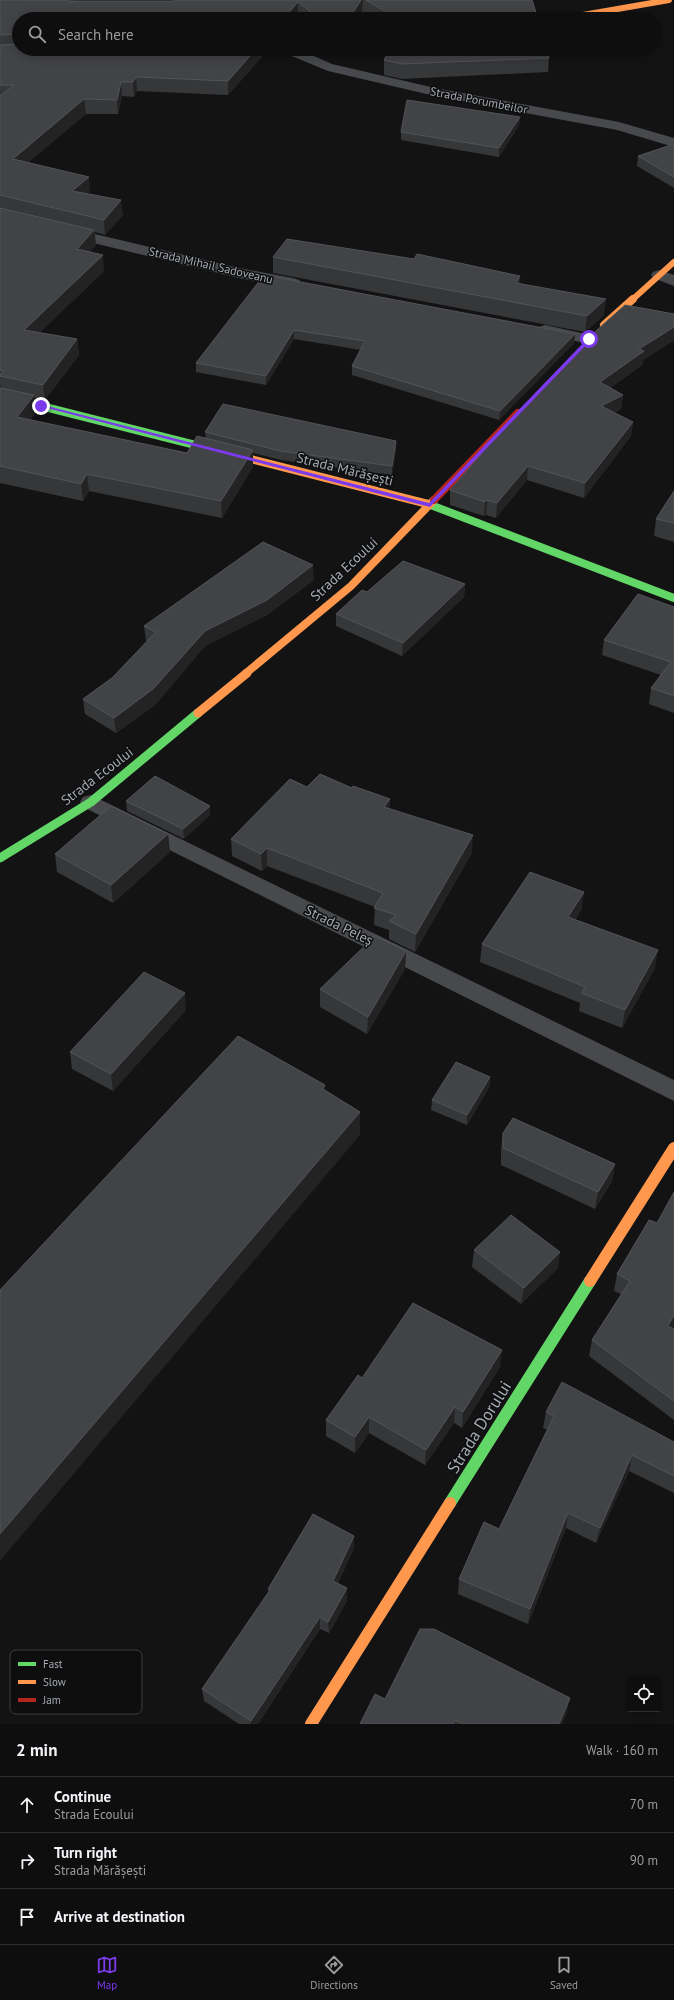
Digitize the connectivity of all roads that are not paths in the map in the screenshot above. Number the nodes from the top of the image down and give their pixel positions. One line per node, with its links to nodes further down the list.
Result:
1 (669, 0): 2 (street)
2 (600, 12)
3 (303, 56): 4 (street, Strada Porumbeilor)
4 (674, 143)
5 (54, 229): 9 (street, Strada Mihail Sadoveanu)
6 (674, 262): 7 (street)
7 (659, 275): 8 (street); 11 (street)
8 (674, 280)
9 (309, 286)
10 (527, 327): 11 (street)
11 (586, 342)
12 (0, 398): 14 (street, Strada Mărășești)
13 (523, 408): 14 (street, Strada Ecoului)
14 (430, 505): 15 (street, Strada Mărășești); 16 (street, Strada Ecoului)
15 (674, 598)
16 (91, 802): 17 (street, Strada Ecoului); 18 (street, Strada Peleș)
17 (0, 858)
18 (674, 1090)
19 (674, 1148): 20 (street, Strada Dorului)
20 (311, 1724)

